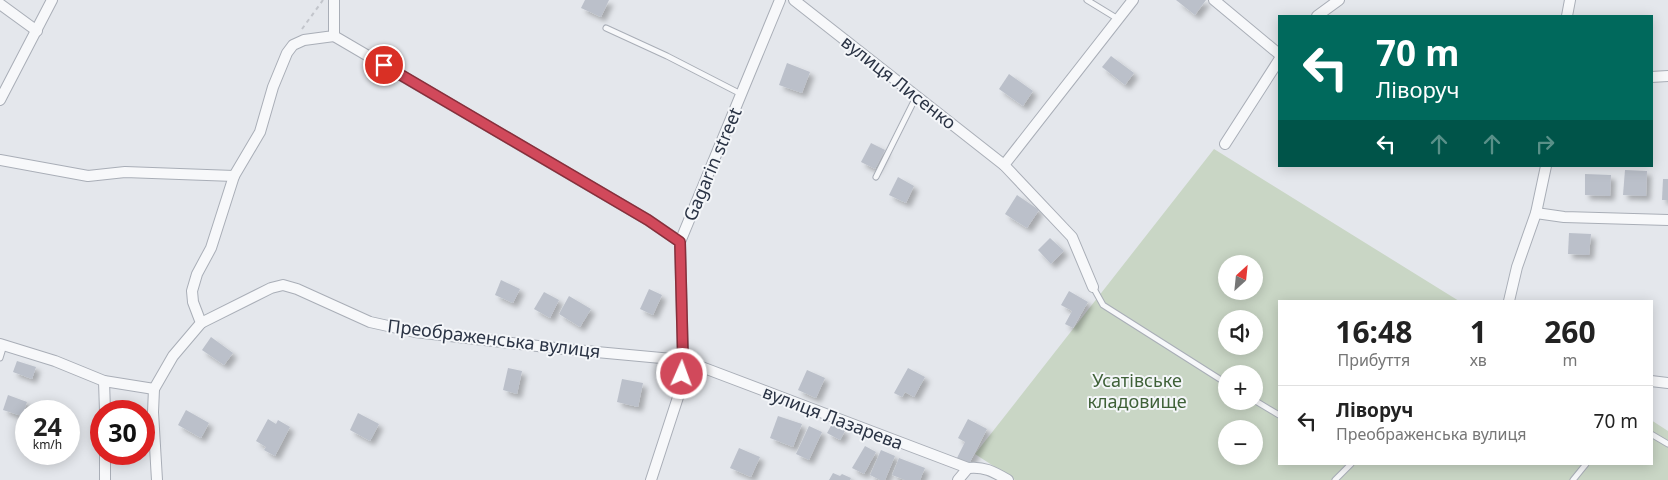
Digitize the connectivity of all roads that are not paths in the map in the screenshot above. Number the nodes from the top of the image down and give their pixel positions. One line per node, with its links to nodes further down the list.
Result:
1 (52, 0): 15 (street)
2 (334, 0): 16 (street)
3 (780, 0): 21 (street, Gagarin street)
4 (794, 0): 22 (street, вулиця Лисенко)
5 (1087, 0): 13 (lane)
6 (1133, 0): 13 (street)
7 (1214, 0): 17 (street)
8 (1339, 0): 11 (street)
9 (1570, 0): 12 (street)
10 (0, 4): 15 (street)
11 (1318, 15)
12 (1567, 15)
13 (1118, 19): 26 (street)
14 (606, 28): 21 (lane)
15 (37, 31): 23 (street)
16 (334, 36): 28 (street); 32 (street)
17 (1278, 53)
18 (1278, 62): 24 (street)
19 (1668, 76): 20 (street)
20 (1653, 77)
21 (741, 94): 32 (street, Gagarin street)
22 (917, 96): 26 (street, вулиця Лисенко); 29 (lane)
23 (0, 100)
24 (1225, 144)
25 (0, 160): 28 (street)
26 (1004, 165): 33 (street, вулиця Лисенко)
27 (1546, 167): 30 (street)
28 (234, 176): 35 (street)
29 (876, 177)
30 (1536, 212): 31 (street); 34 (street)
31 (1668, 220)
32 (680, 242): 38 (street, Gagarin street)
33 (1093, 286): 39 (lane)
34 (1509, 300)
35 (201, 324): 38 (street, Преображенська вулиця); 43 (street, Преображенська вулиця)
36 (2, 345): 37 (lane); 40 (street)
37 (0, 358)
38 (683, 360): 52 (street, вулиця Лазарева); 55 (street, Gagarin street)
39 (1218, 378)
40 (104, 381): 43 (street); 44 (street)
41 (1653, 381): 42 (street)
42 (1668, 384)
43 (154, 389): 54 (street, Преображенська вулиця)
44 (105, 400)
45 (1263, 405): 46 (lane)
46 (1278, 414)
47 (1653, 435): 48 (lane)
48 (1668, 444)
49 (105, 465): 53 (street)
50 (1347, 465): 58 (lane)
51 (1585, 465): 59 (lane)
52 (968, 468): 56 (street); 57 (street, вулиця Лазарева)
53 (105, 480)
54 (157, 480)
55 (651, 480)
56 (958, 480)
57 (1008, 480)
58 (1336, 480)
59 (1573, 480)

